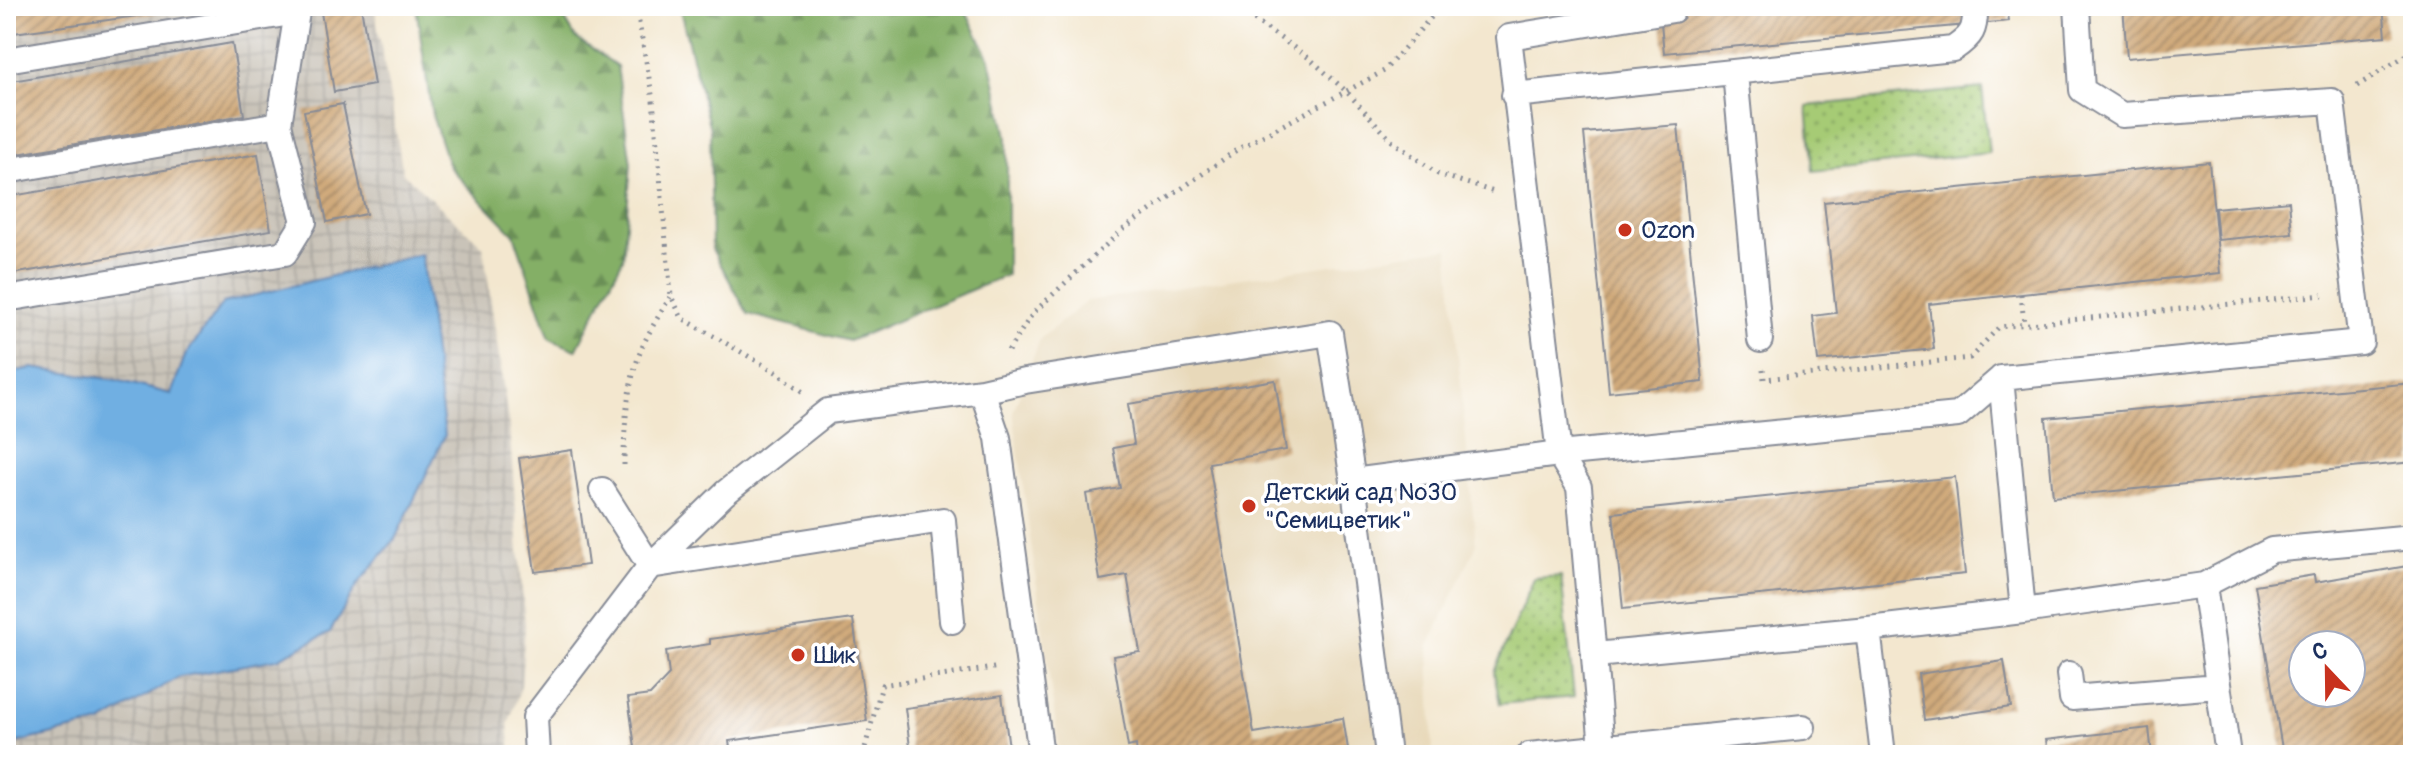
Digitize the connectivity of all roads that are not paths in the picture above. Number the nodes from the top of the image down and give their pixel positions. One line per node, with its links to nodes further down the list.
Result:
1 (1567, 6): 6 (lane)
2 (1975, 6): 8 (lane)
3 (2077, 6): 14 (lane)
4 (297, 9): 7 (lane); 10 (lane)
5 (1673, 10): 6 (lane)
6 (1549, 30): 9 (lane)
7 (6, 60)
8 (1735, 73): 9 (lane); 13 (lane)
9 (1514, 95): 16 (lane)
10 (279, 124): 11 (lane); 12 (lane)
11 (6, 171)
12 (6, 299)
13 (1760, 340)
14 (2001, 378): 16 (lane); 22 (lane)
15 (982, 391): 17 (lane); 20 (lane); 31 (lane)
16 (1559, 454): 17 (lane); 25 (lane)
17 (1353, 481): 32 (lane)
18 (602, 490): 20 (lane)
19 (2413, 537): 21 (lane)
20 (650, 566): 23 (lane); 30 (lane)
21 (2204, 585): 22 (lane); 27 (lane)
22 (2023, 611): 24 (lane)
23 (952, 621)
24 (1868, 629): 25 (lane); 34 (lane)
25 (1595, 655): 29 (lane)
26 (2069, 674): 27 (lane)
27 (2218, 686): 35 (lane)
28 (1803, 727): 29 (lane)
29 (1602, 748): 33 (lane)
30 (537, 755)
31 (1041, 755)
32 (1388, 755)
33 (1529, 755)
34 (1883, 755)
35 (2228, 755)

